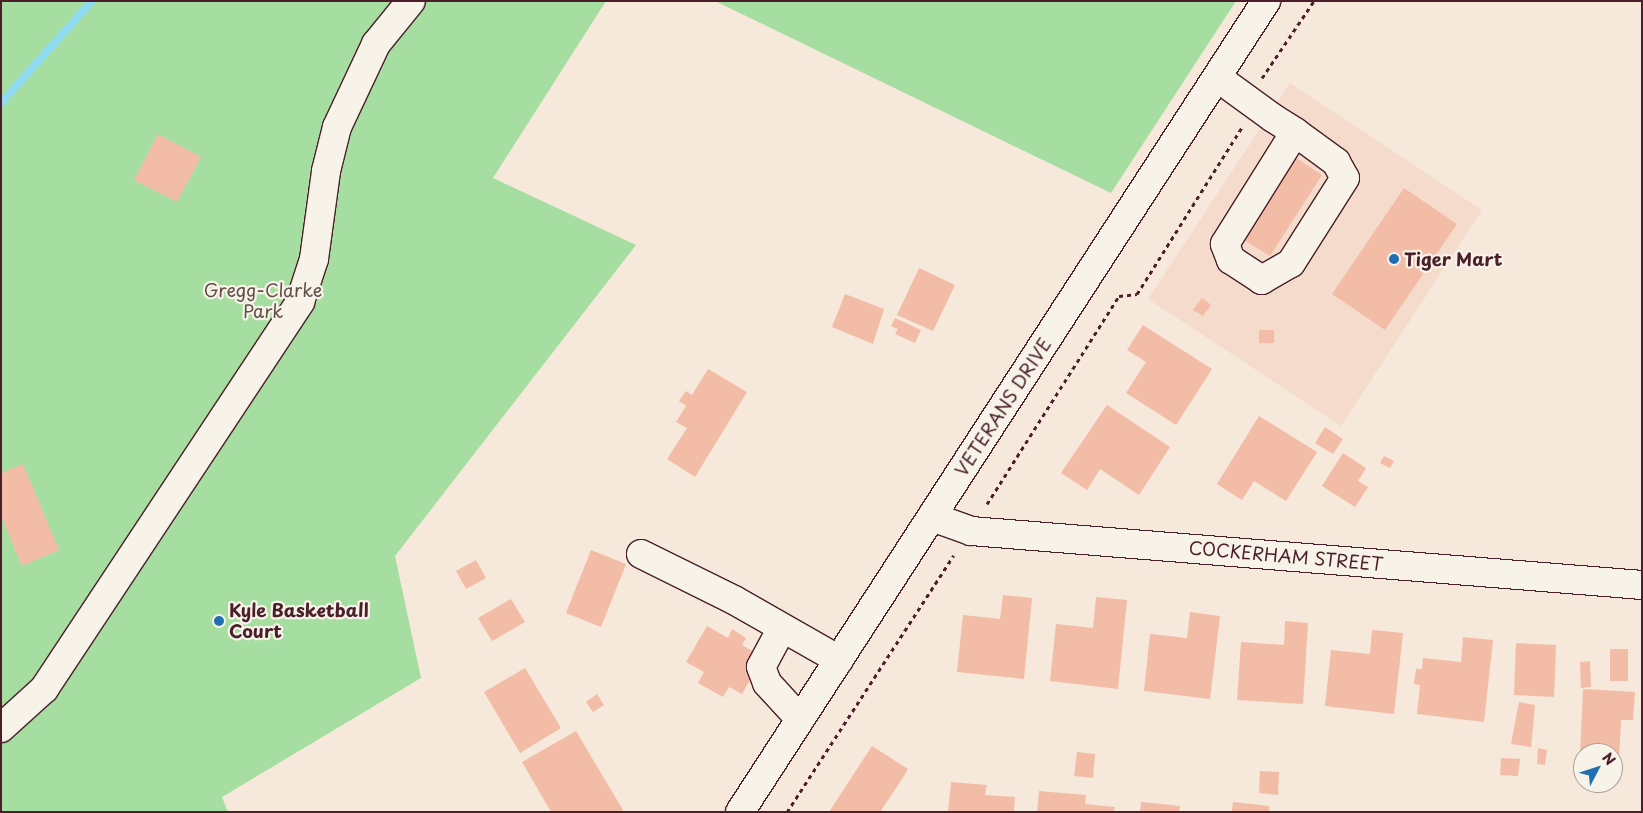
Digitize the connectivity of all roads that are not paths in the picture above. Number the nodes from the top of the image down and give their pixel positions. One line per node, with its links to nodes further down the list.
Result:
1 (412, 1): 11 (main road)
2 (1266, 1): 3 (main road, VETERANS DRIVE)
3 (1218, 78): 4 (main road); 5 (main road, VETERANS DRIVE)
4 (1294, 132): 4 (main road)
5 (932, 517): 7 (main road, COCKERHAM STREET); 9 (main road, VETERANS DRIVE)
6 (641, 554): 8 (main road)
7 (1642, 585)
8 (782, 628): 9 (main road); 10 (main road)
9 (839, 660): 10 (main road, VETERANS DRIVE)
10 (800, 720): 12 (main road, VETERANS DRIVE)
11 (1, 728)
12 (740, 812)

